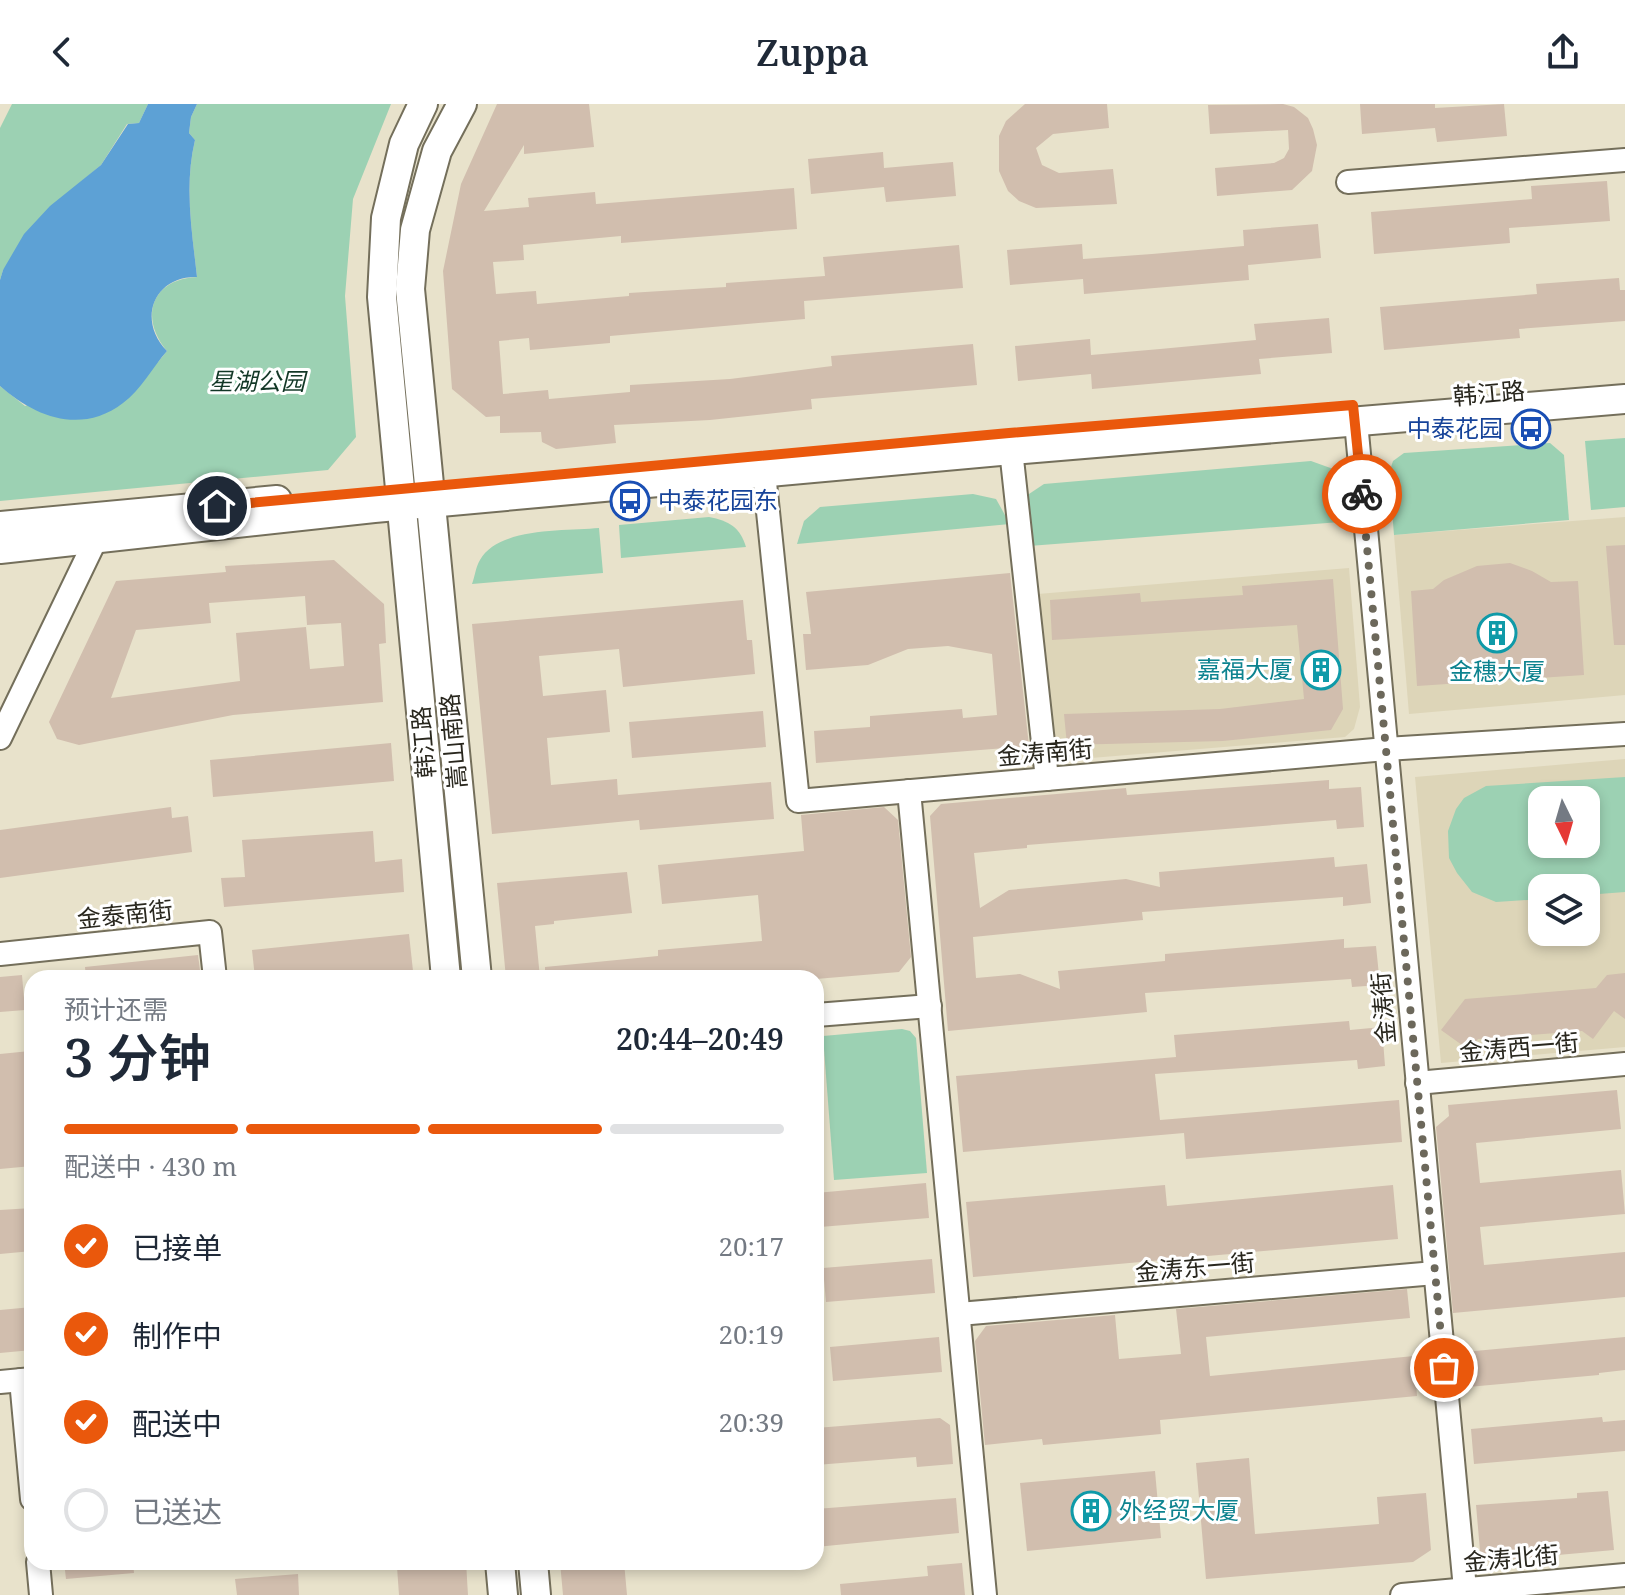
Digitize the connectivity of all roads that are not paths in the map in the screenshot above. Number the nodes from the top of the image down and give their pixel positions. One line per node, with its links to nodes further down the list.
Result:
1 (423, 104): 11 (street)
2 (462, 104): 10 (street, 嵩山南路)
3 (1625, 160): 4 (street)
4 (1348, 182)
5 (1625, 383): 7 (street, 韩江路)
6 (1625, 399): 7 (street, 韩江路)
7 (1354, 413): 8 (street, 韩江路); 10 (street, 韩江路); 17 (street, 金涛街)
8 (1011, 450): 9 (street, 韩江路); 18 (street)
9 (764, 473): 10 (street, 韩江路); 19 (street, 金涛南街)
10 (431, 495): 11 (street, 韩江路); 23 (street, 嵩山南路)
11 (401, 497): 12 (street, 韩江路); 13 (street, 韩江路); 22 (street, 韩江路)
12 (0, 526)
13 (96, 539): 14 (street, 韩江路); 16 (street)
14 (0, 549)
15 (1625, 734): 17 (street, 金涛南街)
16 (0, 738)
17 (1386, 749): 18 (street, 金涛南街); 27 (street, 金涛街)
18 (1047, 779): 19 (street, 金涛南街)
19 (909, 791): 24 (street)
20 (0, 954): 21 (street, 金泰南街)
21 (214, 970)
22 (445, 970)
23 (476, 970)
24 (930, 1006): 25 (street); 29 (street)
25 (824, 1014)
26 (1625, 1064): 27 (street, 金涛西一街)
27 (1417, 1083): 28 (street, 金涛街)
28 (1435, 1273): 29 (street, 金涛东一街); 36 (street, 金涛街)
29 (959, 1314): 40 (street)
30 (18, 1381): 31 (street)
31 (24, 1432)
32 (39, 1570): 37 (street)
33 (501, 1570): 38 (street)
34 (534, 1570): 39 (street)
35 (1625, 1575): 36 (street, 金涛北街)
36 (1465, 1589): 41 (street, 金涛北街)
37 (41, 1595)
38 (503, 1595)
39 (536, 1595)
40 (985, 1595)
41 (1402, 1595)

